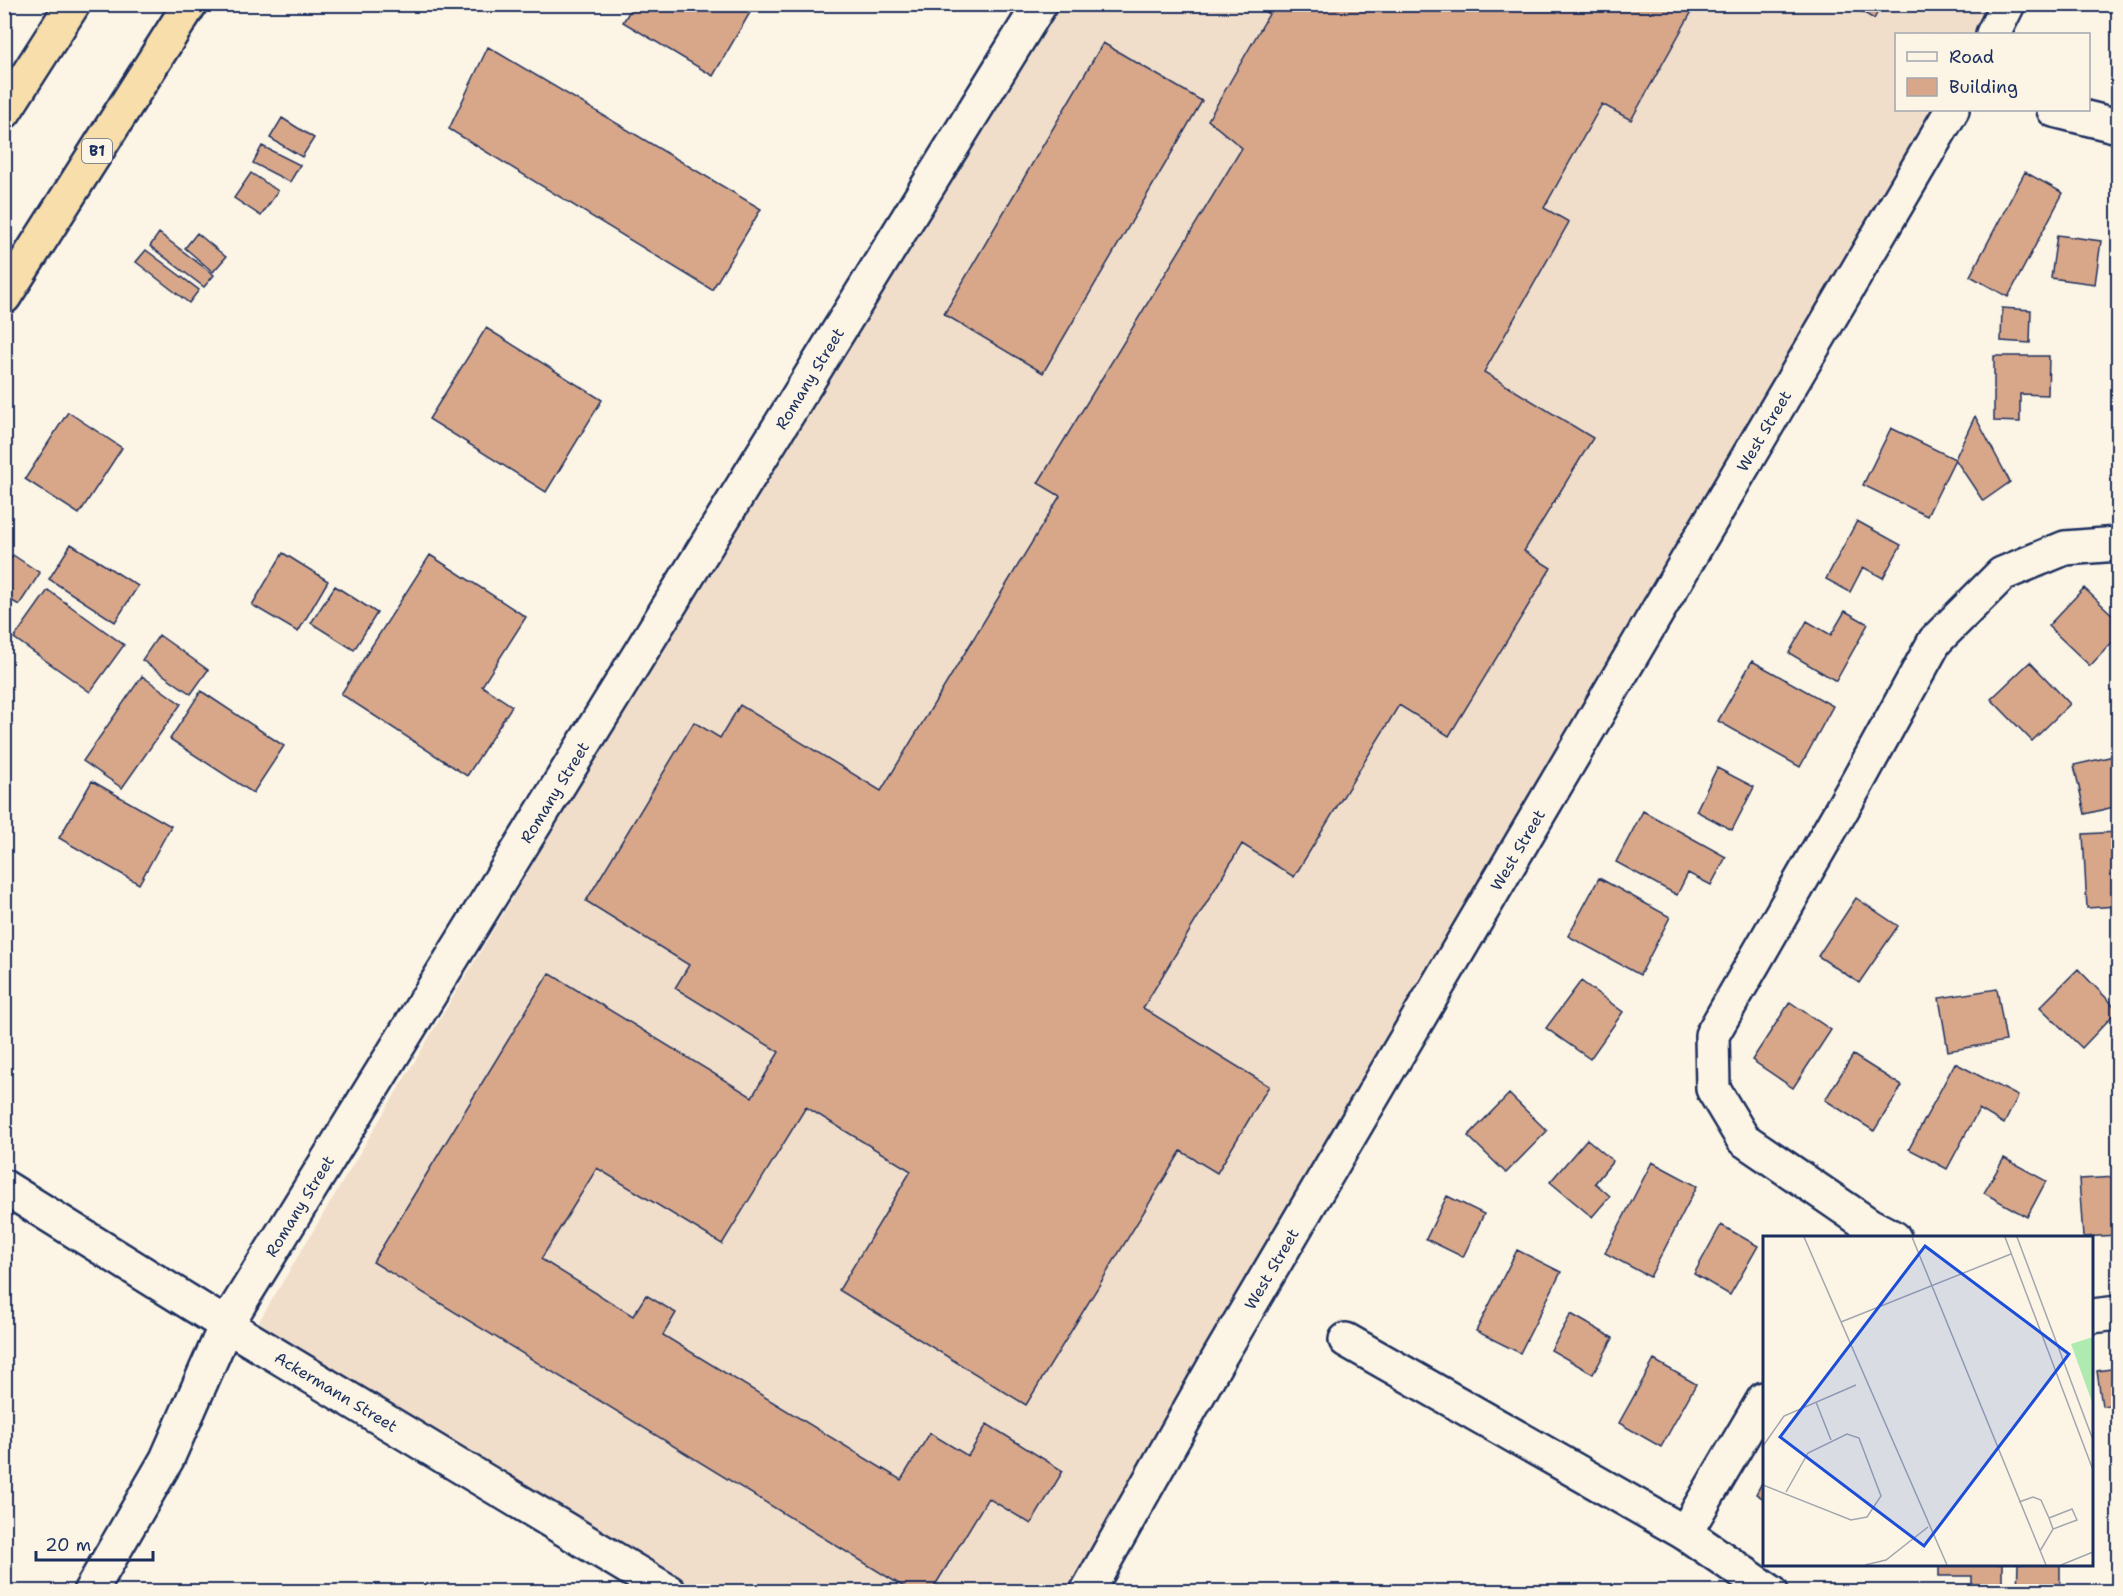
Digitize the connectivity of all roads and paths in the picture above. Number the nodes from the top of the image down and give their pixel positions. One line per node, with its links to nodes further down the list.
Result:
1 (73, 4): 8 (highway)
2 (190, 4): 10 (highway, B1)
3 (1040, 4): 16 (street, Romany Street)
4 (2008, 4): 5 (street)
5 (1994, 33)
6 (1951, 111): 22 (street, West Street)
7 (2058, 111): 9 (street)
8 (4, 112)
9 (2118, 126)
10 (4, 297)
11 (2118, 544): 13 (street)
12 (4, 1187): 16 (street, Ackermann Street)
13 (1874, 1233)
14 (2118, 1313): 15 (street)
15 (2093, 1316)
16 (226, 1325): 20 (street, Romany Street); 21 (street, Ackermann Street)
17 (1346, 1340): 19 (street)
18 (1763, 1401): 19 (street)
19 (1685, 1533): 23 (street)
20 (90, 1592)
21 (669, 1592)
22 (1087, 1592)
23 (1771, 1592)

